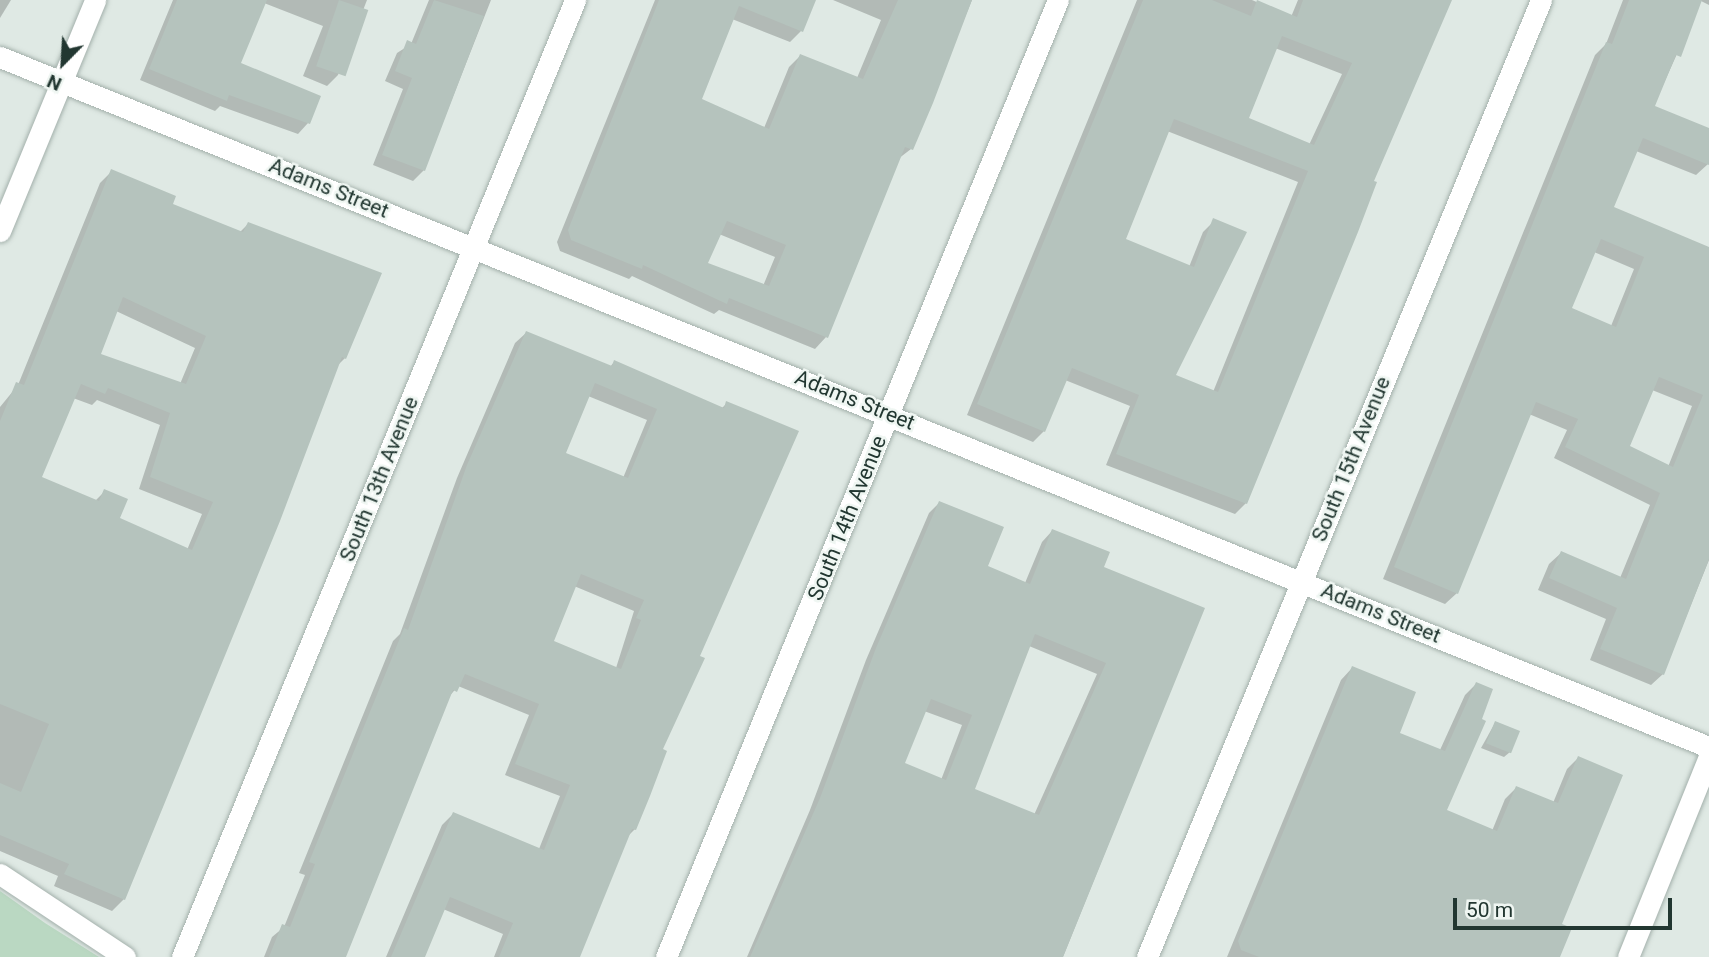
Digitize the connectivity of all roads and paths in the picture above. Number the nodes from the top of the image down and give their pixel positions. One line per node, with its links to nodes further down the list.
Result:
1 (95, 0): 6 (street)
2 (575, 0): 8 (street, South 13th Avenue)
3 (1058, 0): 9 (street, South 14th Avenue)
4 (1541, 0): 10 (street, South 15th Avenue)
5 (0, 57): 6 (street, Adams Street)
6 (62, 82): 7 (street); 8 (street, Adams Street)
7 (0, 231)
8 (476, 246): 9 (street, Adams Street); 15 (street, South 13th Avenue)
9 (890, 414): 10 (street, Adams Street); 16 (street, South 14th Avenue)
10 (1300, 581): 11 (street, Adams Street); 17 (street, South 15th Avenue)
11 (1709, 747)
12 (1709, 757): 18 (street)
13 (0, 874): 14 (street)
14 (125, 957)
15 (182, 957)
16 (666, 957)
17 (1147, 957)
18 (1628, 957)

